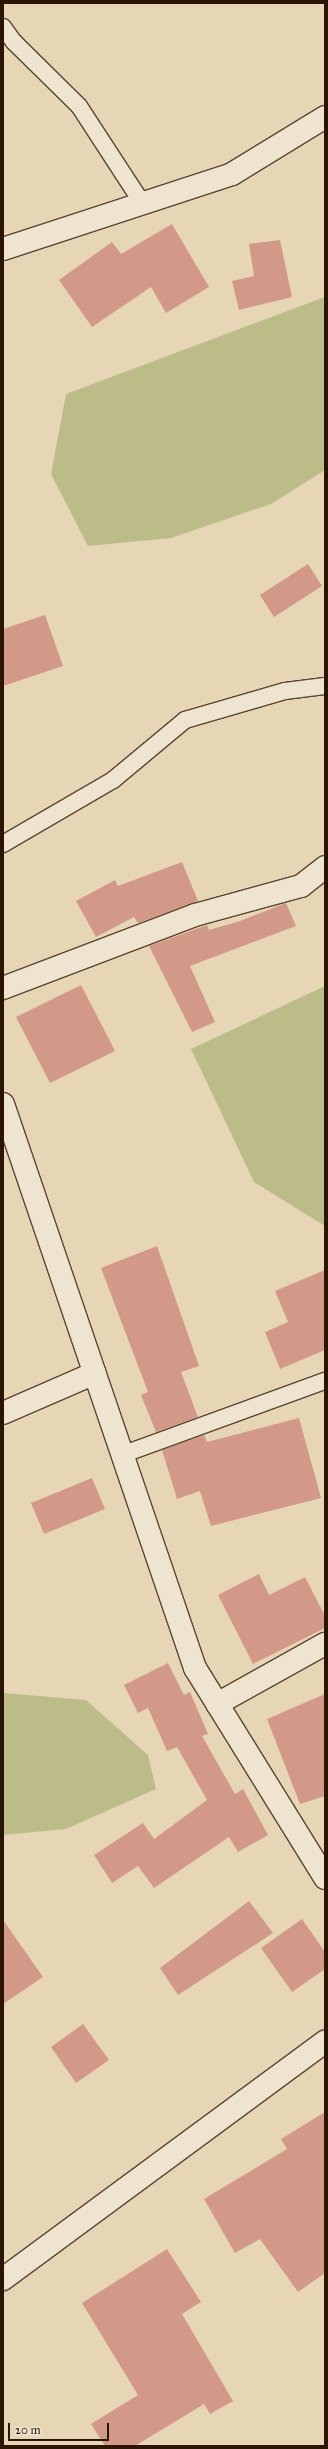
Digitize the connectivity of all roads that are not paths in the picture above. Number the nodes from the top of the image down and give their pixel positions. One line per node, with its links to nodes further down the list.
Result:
1 (3, 27): 3 (lane)
2 (325, 116): 3 (street)
3 (143, 204): 4 (street)
4 (3, 249)
5 (325, 686): 6 (lane)
6 (3, 844)
7 (325, 867): 8 (street)
8 (3, 988)
9 (3, 1104): 10 (street)
10 (95, 1373): 12 (street); 13 (street)
11 (325, 1381): 13 (lane)
12 (3, 1413)
13 (124, 1454): 15 (street)
14 (325, 1644): 15 (street)
15 (217, 1704): 16 (street)
16 (325, 1878)
17 (325, 2042): 18 (street)
18 (3, 2279)

